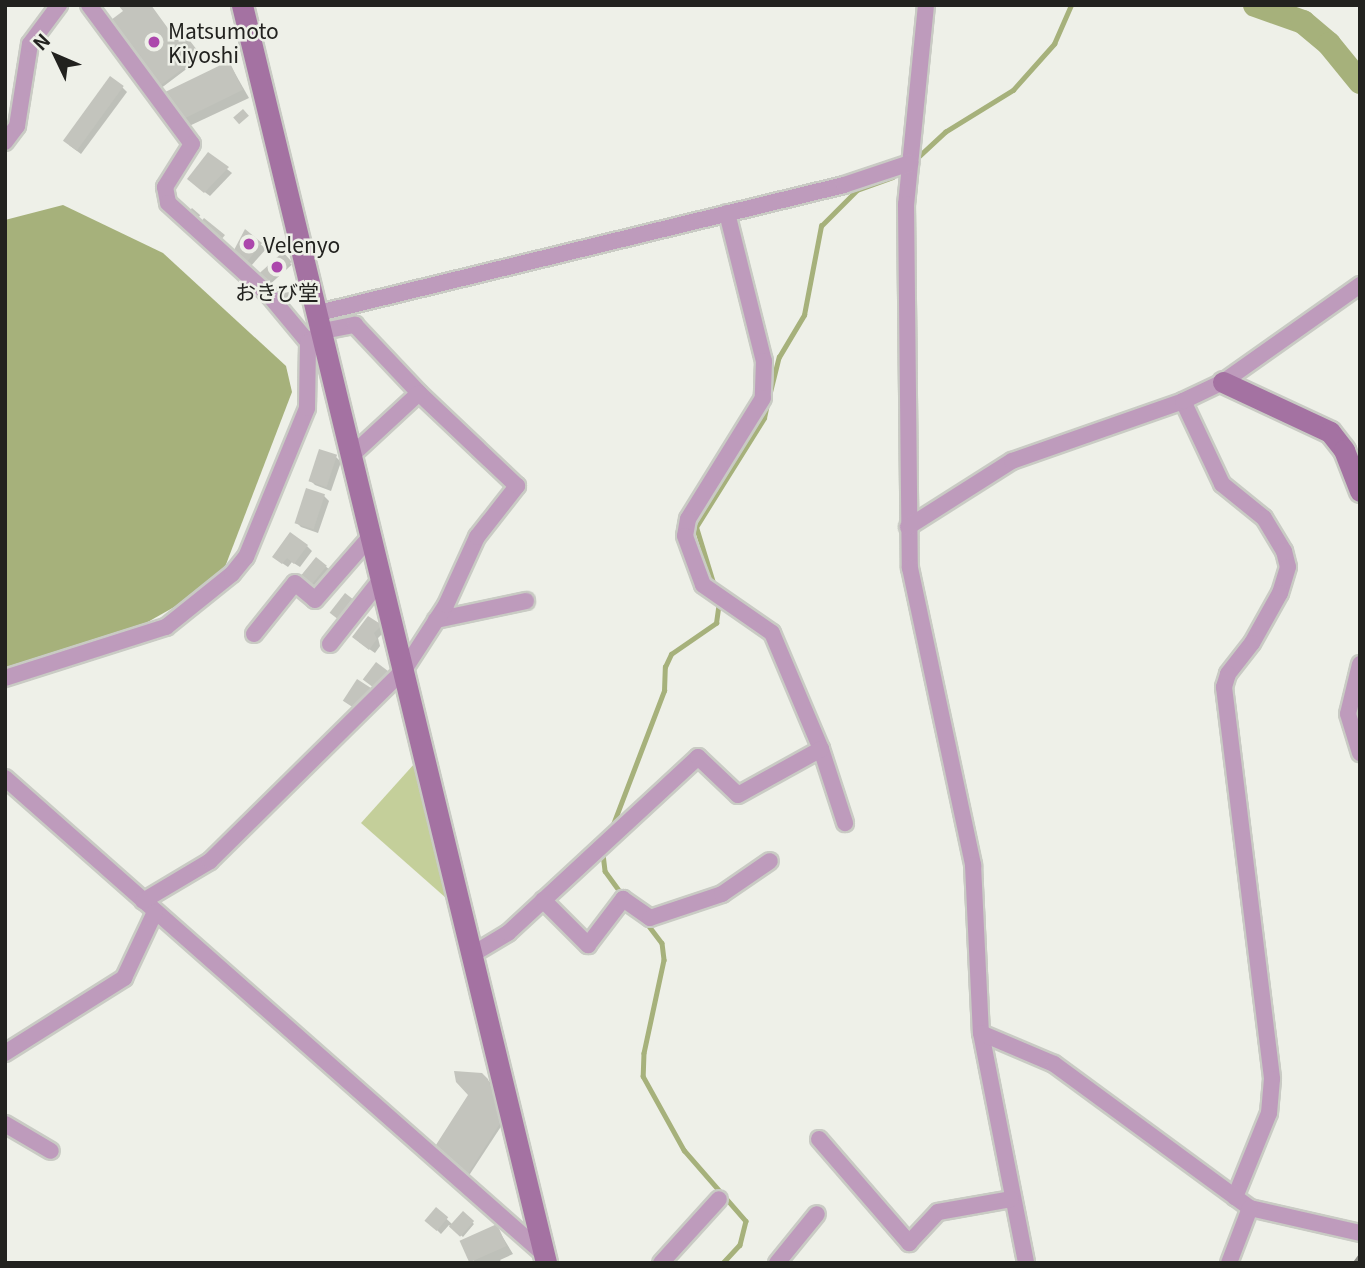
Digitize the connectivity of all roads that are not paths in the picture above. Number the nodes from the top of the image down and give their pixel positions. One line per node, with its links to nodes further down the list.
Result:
1 (59, 5): 5 (street)
2 (89, 5): 9 (street)
3 (242, 5): 9 (street)
4 (926, 5): 6 (street)
5 (5, 142)
6 (909, 163): 7 (street); 15 (street)
7 (727, 213): 9 (street); 25 (street)
8 (1360, 285): 10 (street)
9 (317, 329): 11 (street); 13 (street); 24 (street)
10 (1223, 382): 12 (street); 14 (street)
11 (419, 393): 13 (street); 19 (street)
12 (1184, 401): 15 (street); 39 (street)
13 (351, 456): 16 (street)
14 (1360, 491)
15 (908, 527): 34 (street)
16 (370, 537): 17 (street); 20 (street)
17 (379, 582): 21 (street); 23 (street)
18 (526, 601): 19 (street)
19 (436, 620): 23 (street)
20 (254, 634)
21 (330, 644)
22 (1360, 664): 26 (street)
23 (404, 670): 31 (street); 33 (street)
24 (5, 678)
25 (821, 749): 28 (street); 30 (street)
26 (1360, 753)
27 (5, 778): 31 (street)
28 (845, 823)
29 (770, 860): 30 (street)
30 (543, 900): 33 (street)
31 (142, 901): 32 (street)
32 (155, 912): 35 (street); 45 (street)
33 (473, 954): 45 (street)
34 (981, 1033): 39 (street); 41 (street)
35 (5, 1053)
36 (5, 1124): 38 (street)
37 (818, 1139): 41 (street)
38 (51, 1152)
39 (1235, 1197): 42 (street)
40 (719, 1199): 47 (street)
41 (1011, 1199): 48 (street)
42 (1250, 1208): 44 (street); 49 (street)
43 (817, 1214): 46 (street)
44 (1360, 1233)
45 (548, 1260)
46 (779, 1262)
47 (661, 1263)
48 (1026, 1263)
49 (1228, 1263)

